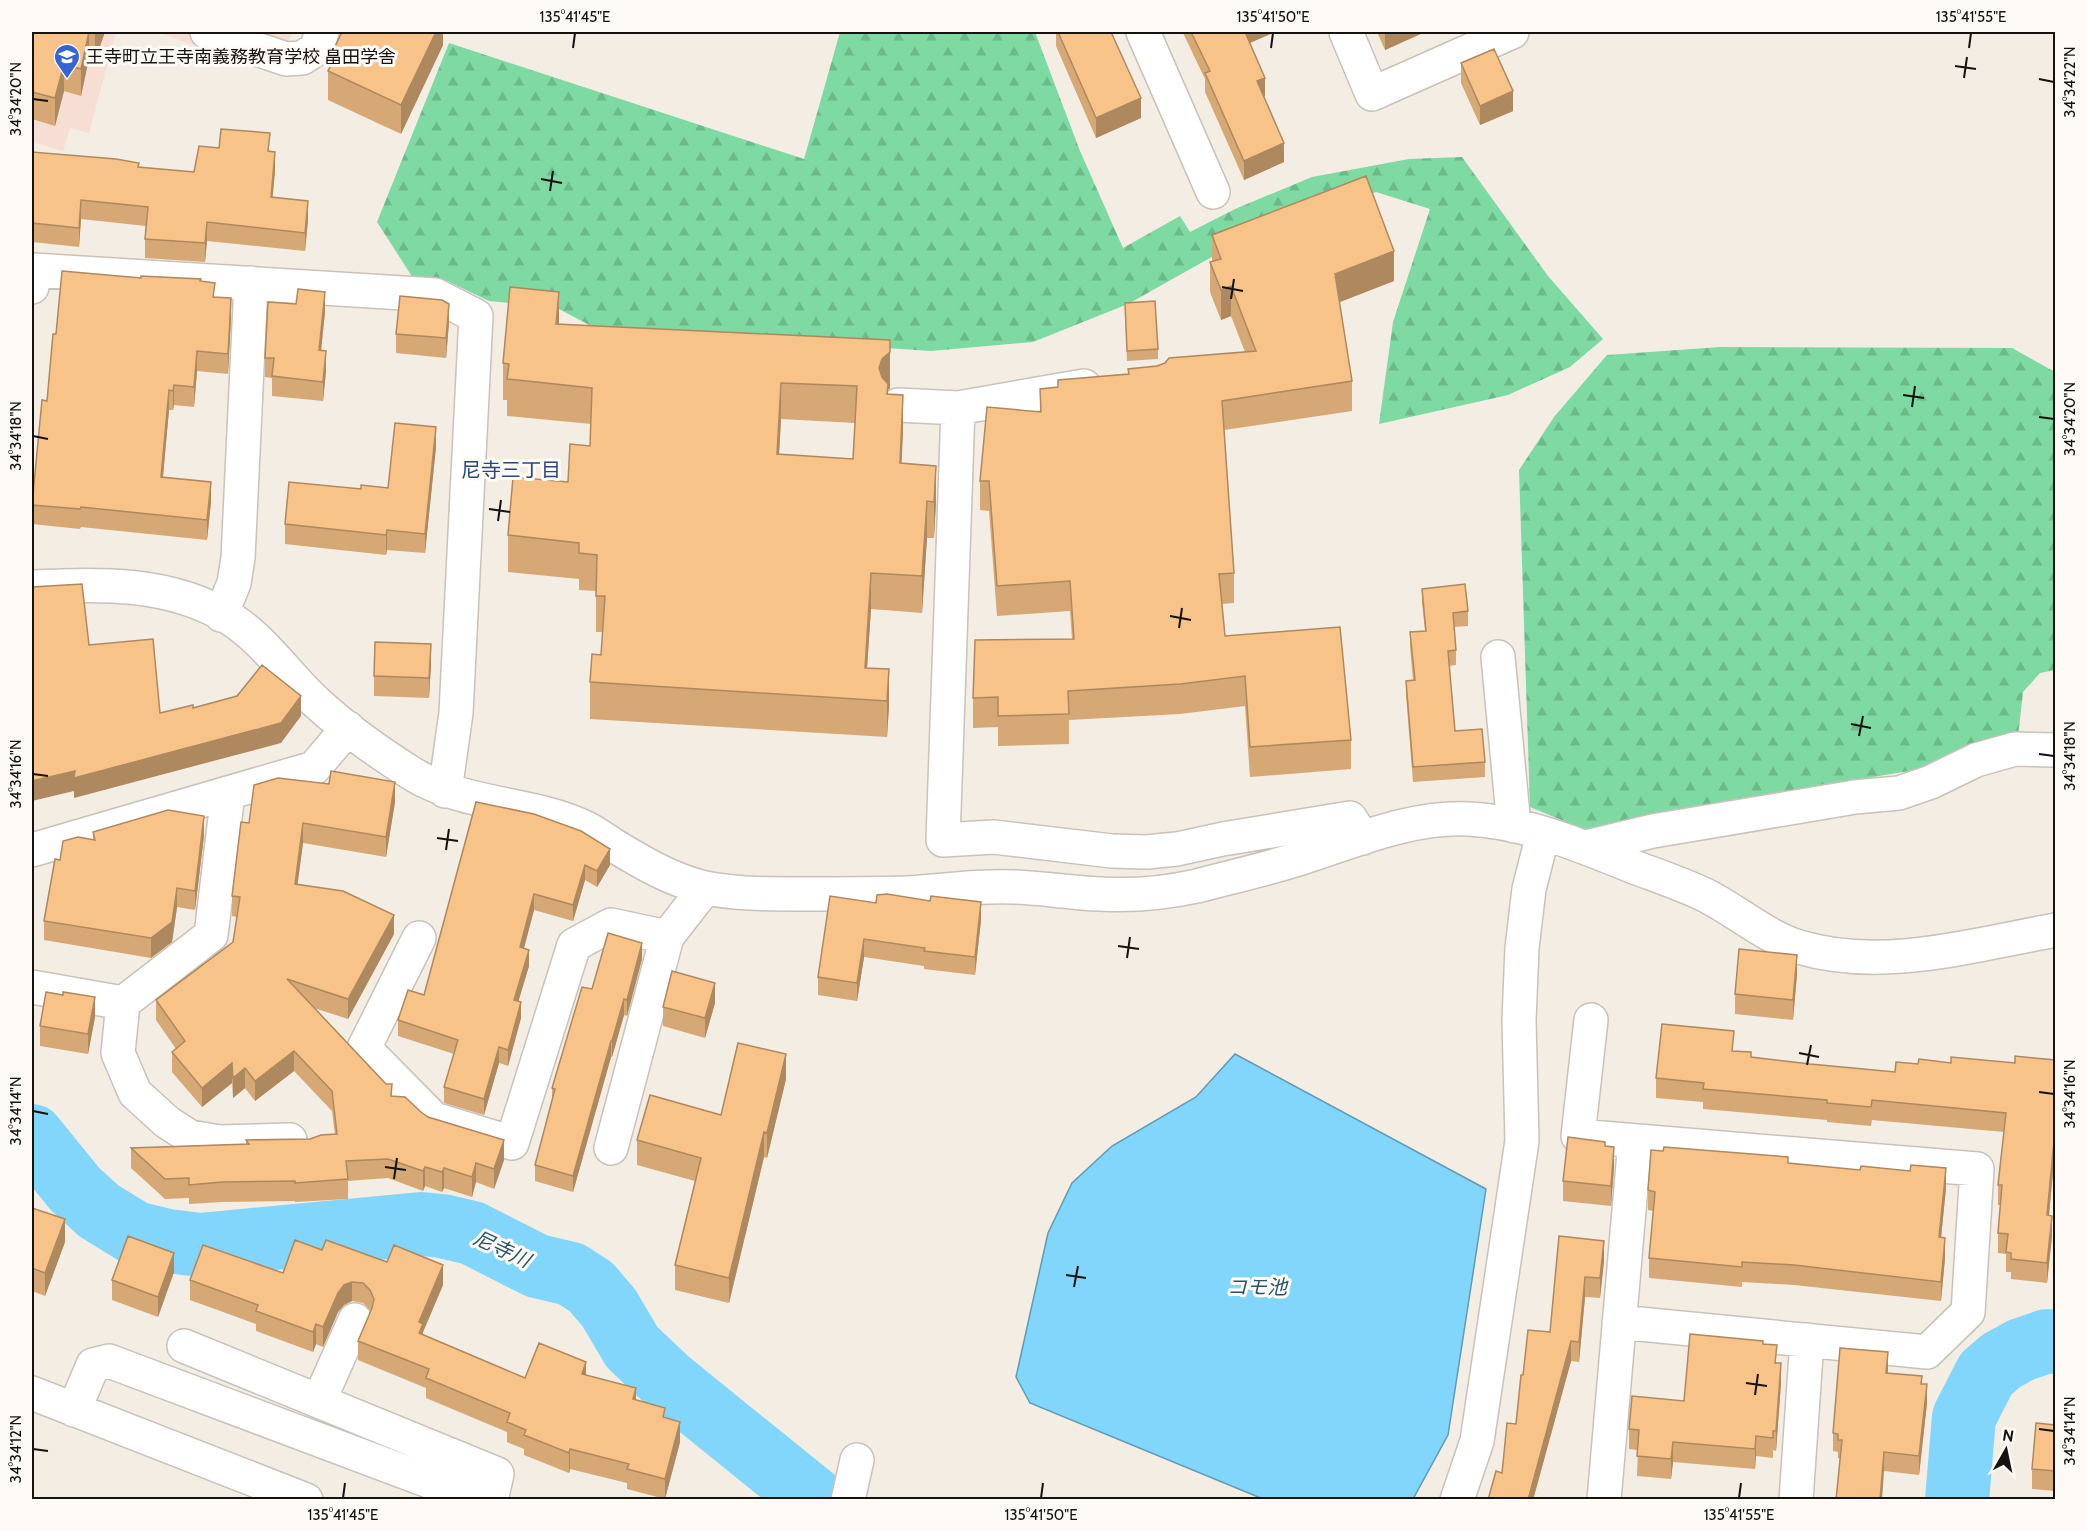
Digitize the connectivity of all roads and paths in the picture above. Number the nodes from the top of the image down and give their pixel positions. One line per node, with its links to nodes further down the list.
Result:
1 (207, 32): 2 (street)
2 (322, 32)
3 (1143, 32): 6 (street)
4 (1346, 32): 5 (street)
5 (1512, 32)
6 (1213, 192)
7 (251, 283): 8 (street); 13 (street); 17 (street)
8 (32, 287)
9 (1111, 382): 11 (street)
10 (898, 405): 11 (street)
11 (958, 408): 20 (street)
12 (32, 587): 13 (street)
13 (221, 615): 15 (street)
14 (1498, 657): 19 (street)
15 (348, 728): 17 (street); 18 (street)
16 (2055, 750): 21 (street)
17 (445, 790): 23 (street)
18 (228, 793): 22 (street); 28 (street)
19 (1528, 830): 20 (street); 21 (street); 45 (street)
20 (1363, 838): 23 (street)
21 (1586, 847): 24 (street)
22 (32, 850)
23 (705, 888): 26 (street)
24 (2055, 930)
25 (419, 938): 26 (street)
26 (667, 938): 32 (street)
27 (32, 987): 28 (street)
28 (123, 1003): 30 (street)
29 (1591, 1020): 31 (street)
30 (310, 1140)
31 (1635, 1141): 34 (street); 35 (street)
32 (611, 1149)
33 (355, 1320): 38 (street)
34 (1619, 1322): 35 (street); 46 (street)
35 (1808, 1340): 47 (street)
36 (184, 1346): 38 (street)
37 (32, 1393): 39 (street)
38 (319, 1401): 43 (street)
39 (74, 1410): 41 (street); 42 (street)
40 (856, 1460): 44 (street)
41 (306, 1500)
42 (479, 1500)
43 (491, 1500)
44 (848, 1500)
45 (1457, 1500)
46 (1604, 1500)
47 (1796, 1500)

